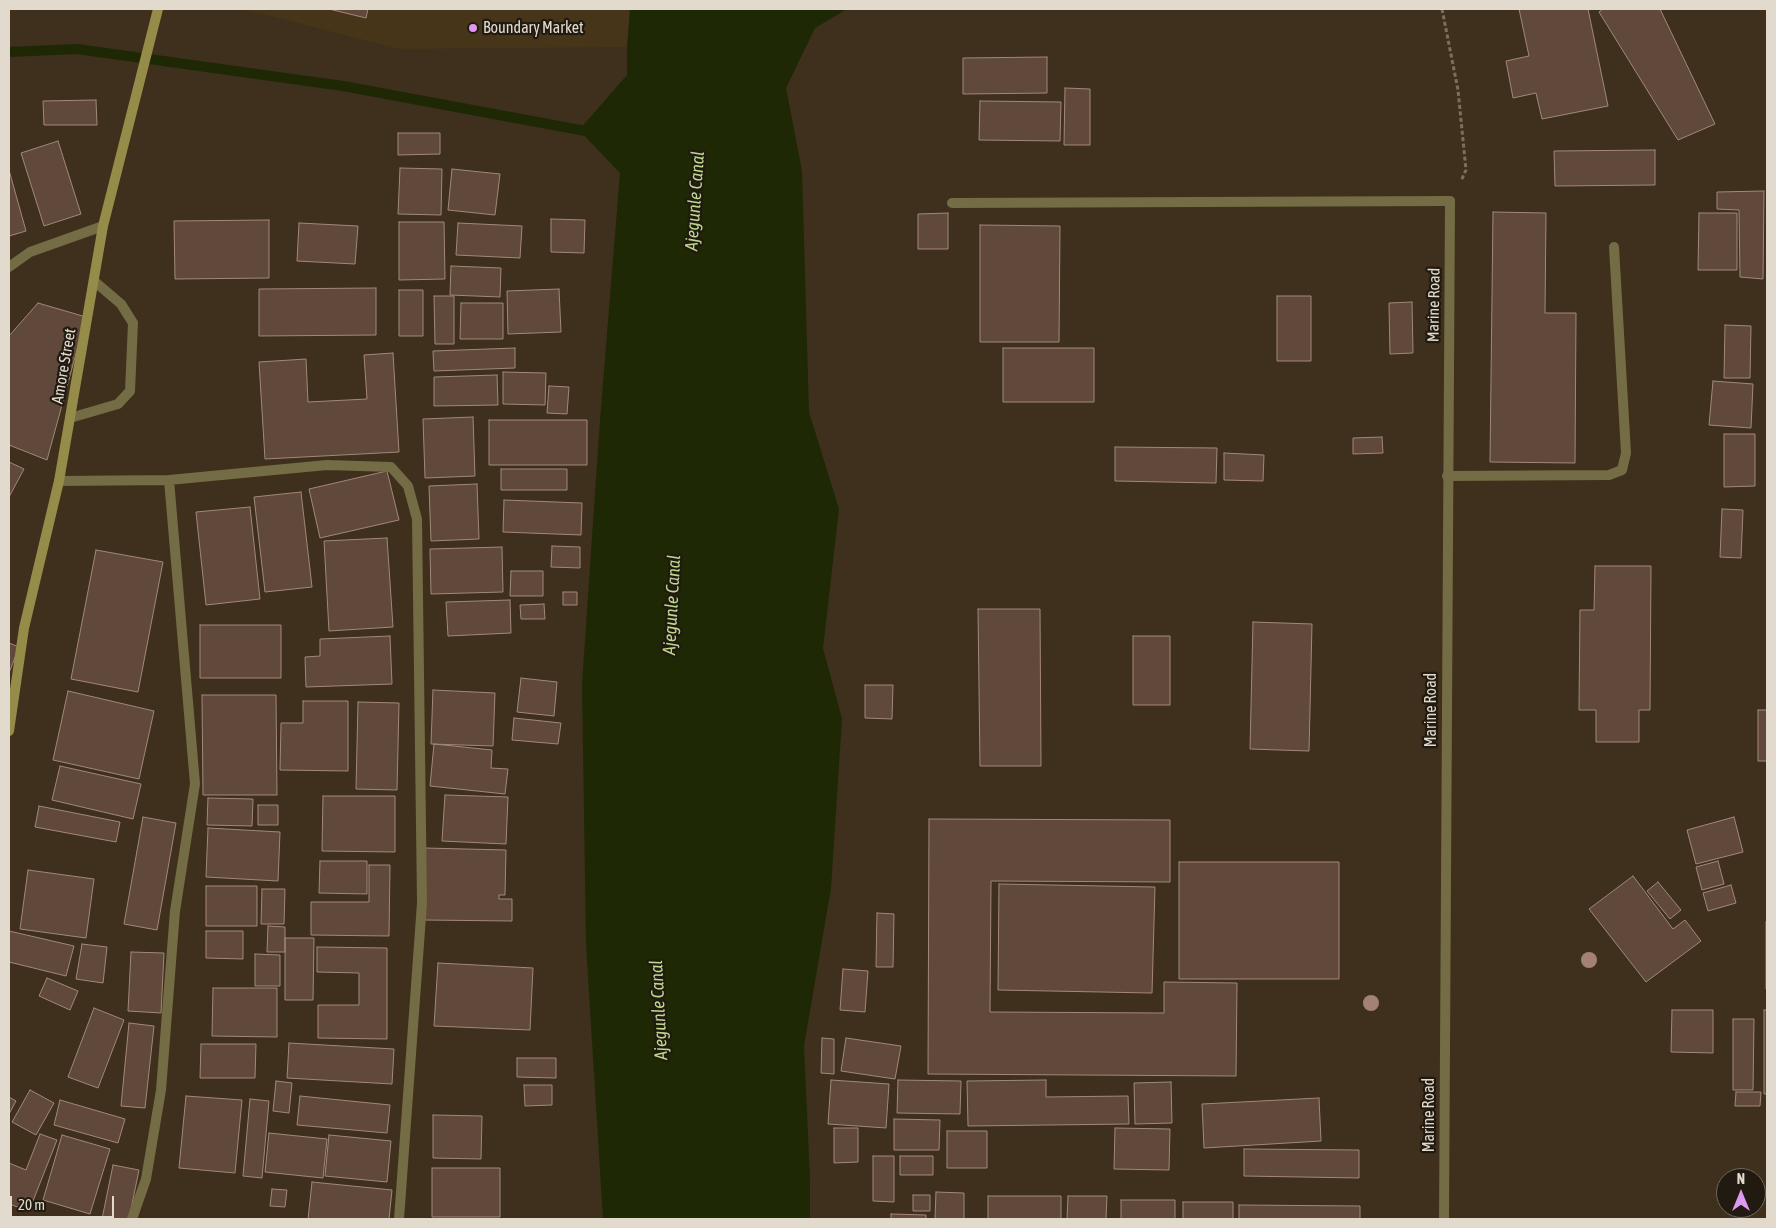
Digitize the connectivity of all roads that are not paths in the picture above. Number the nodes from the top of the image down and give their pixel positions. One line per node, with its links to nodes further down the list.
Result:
1 (158, 9): 3 (main road, Amore Street)
2 (952, 203): 8 (street, Marine Road)
3 (104, 226): 5 (street); 6 (main road, Amore Street)
4 (1614, 247): 8 (street)
5 (9, 267)
6 (94, 281): 7 (main road, Amore Street); 7 (street)
7 (70, 418): 10 (main road, Amore Street)
8 (1447, 476): 14 (street, Marine Road)
9 (169, 480): 10 (street); 12 (street); 13 (street)
10 (59, 481): 11 (main road, Amore Street)
11 (9, 731)
12 (132, 1219)
13 (399, 1219)
14 (1444, 1219)

